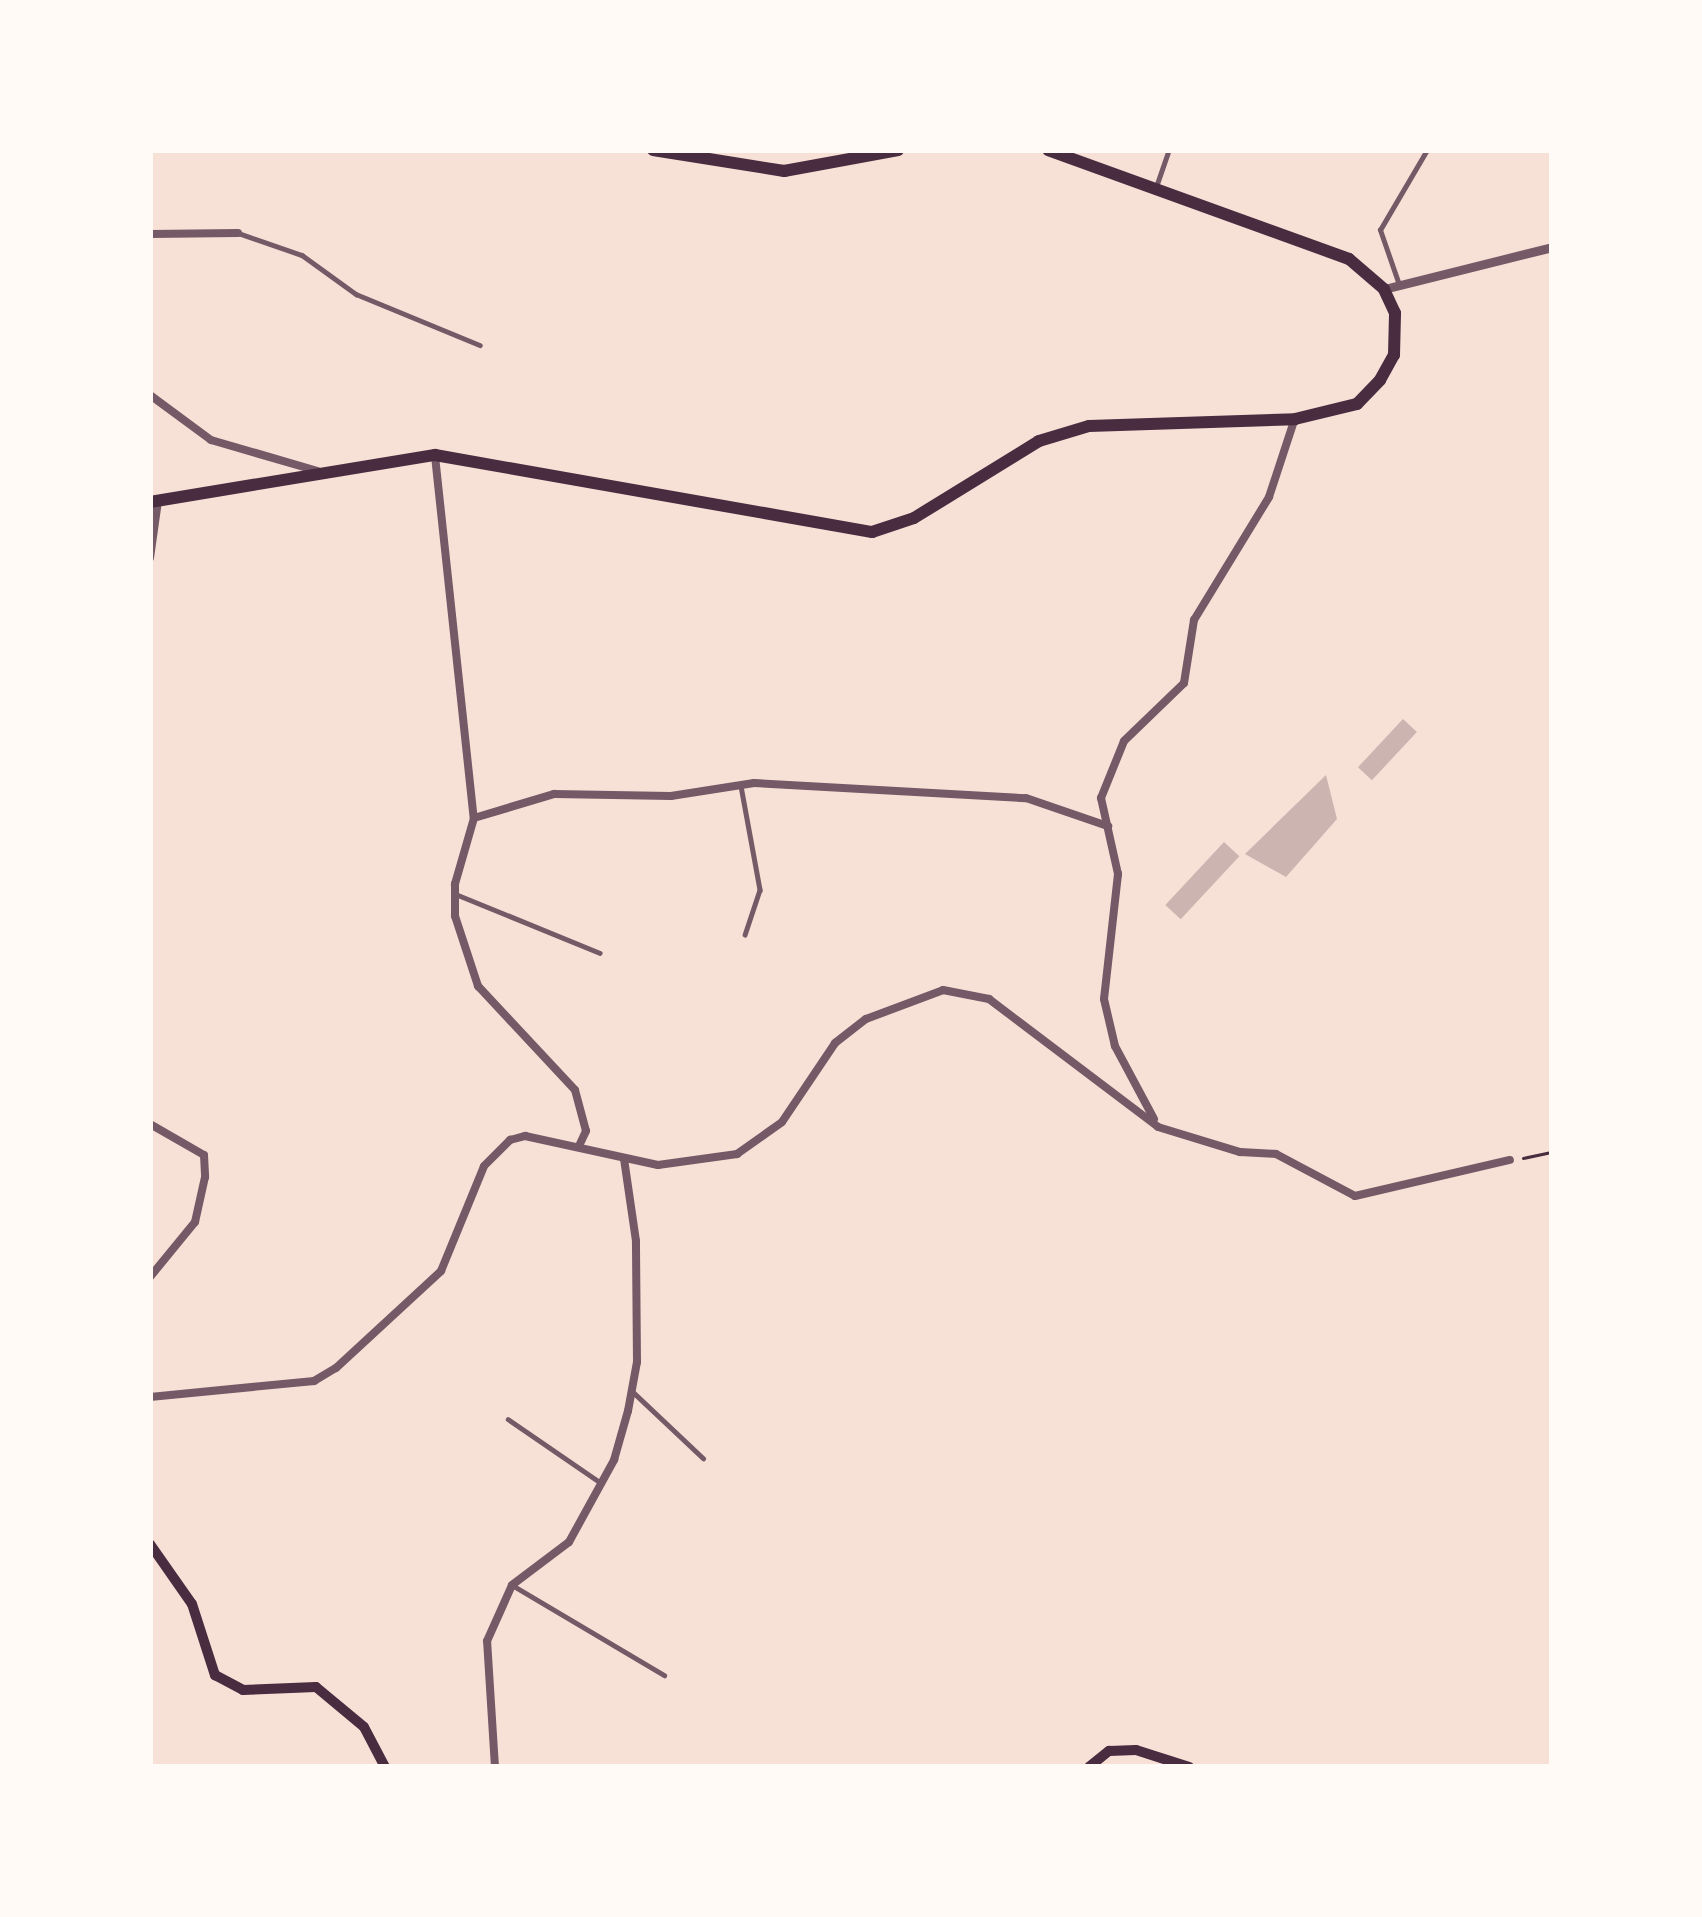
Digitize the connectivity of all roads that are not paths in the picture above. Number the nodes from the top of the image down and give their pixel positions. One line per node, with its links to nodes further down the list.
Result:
1 (653, 150): 2 (main road)
2 (898, 150)
3 (1048, 150): 6 (main road)
4 (1169, 150): 6 (lane)
5 (1427, 150): 10 (lane)
6 (1156, 189): 11 (main road)
7 (238, 233): 8 (street); 12 (lane)
8 (150, 234)
9 (1552, 247): 10 (street)
10 (1398, 282): 11 (street)
11 (1384, 289): 14 (main road)
12 (480, 345)
13 (150, 395): 16 (street)
14 (1295, 419): 15 (main road); 21 (street)
15 (435, 455): 16 (main road); 20 (street)
16 (319, 471): 17 (main road)
17 (154, 502): 18 (street)
18 (150, 558)
19 (741, 786): 20 (street); 21 (street); 23 (lane)
20 (474, 818): 22 (street)
21 (1108, 826): 26 (street)
22 (455, 892): 24 (lane); 27 (street)
23 (745, 935)
24 (600, 953)
25 (150, 1124): 30 (street)
26 (1158, 1126): 28 (street); 29 (street)
27 (579, 1147): 28 (street); 32 (street)
28 (624, 1159): 31 (street)
29 (1510, 1160)
30 (150, 1277)
31 (632, 1391): 34 (lane); 35 (street)
32 (150, 1396)
33 (508, 1419): 35 (lane)
34 (703, 1458)
35 (602, 1483): 37 (street)
36 (150, 1544): 39 (main road)
37 (512, 1585): 38 (lane); 40 (street)
38 (664, 1675)
39 (385, 1767)
40 (495, 1767)
41 (1089, 1767): 42 (main road)
42 (1189, 1767)

